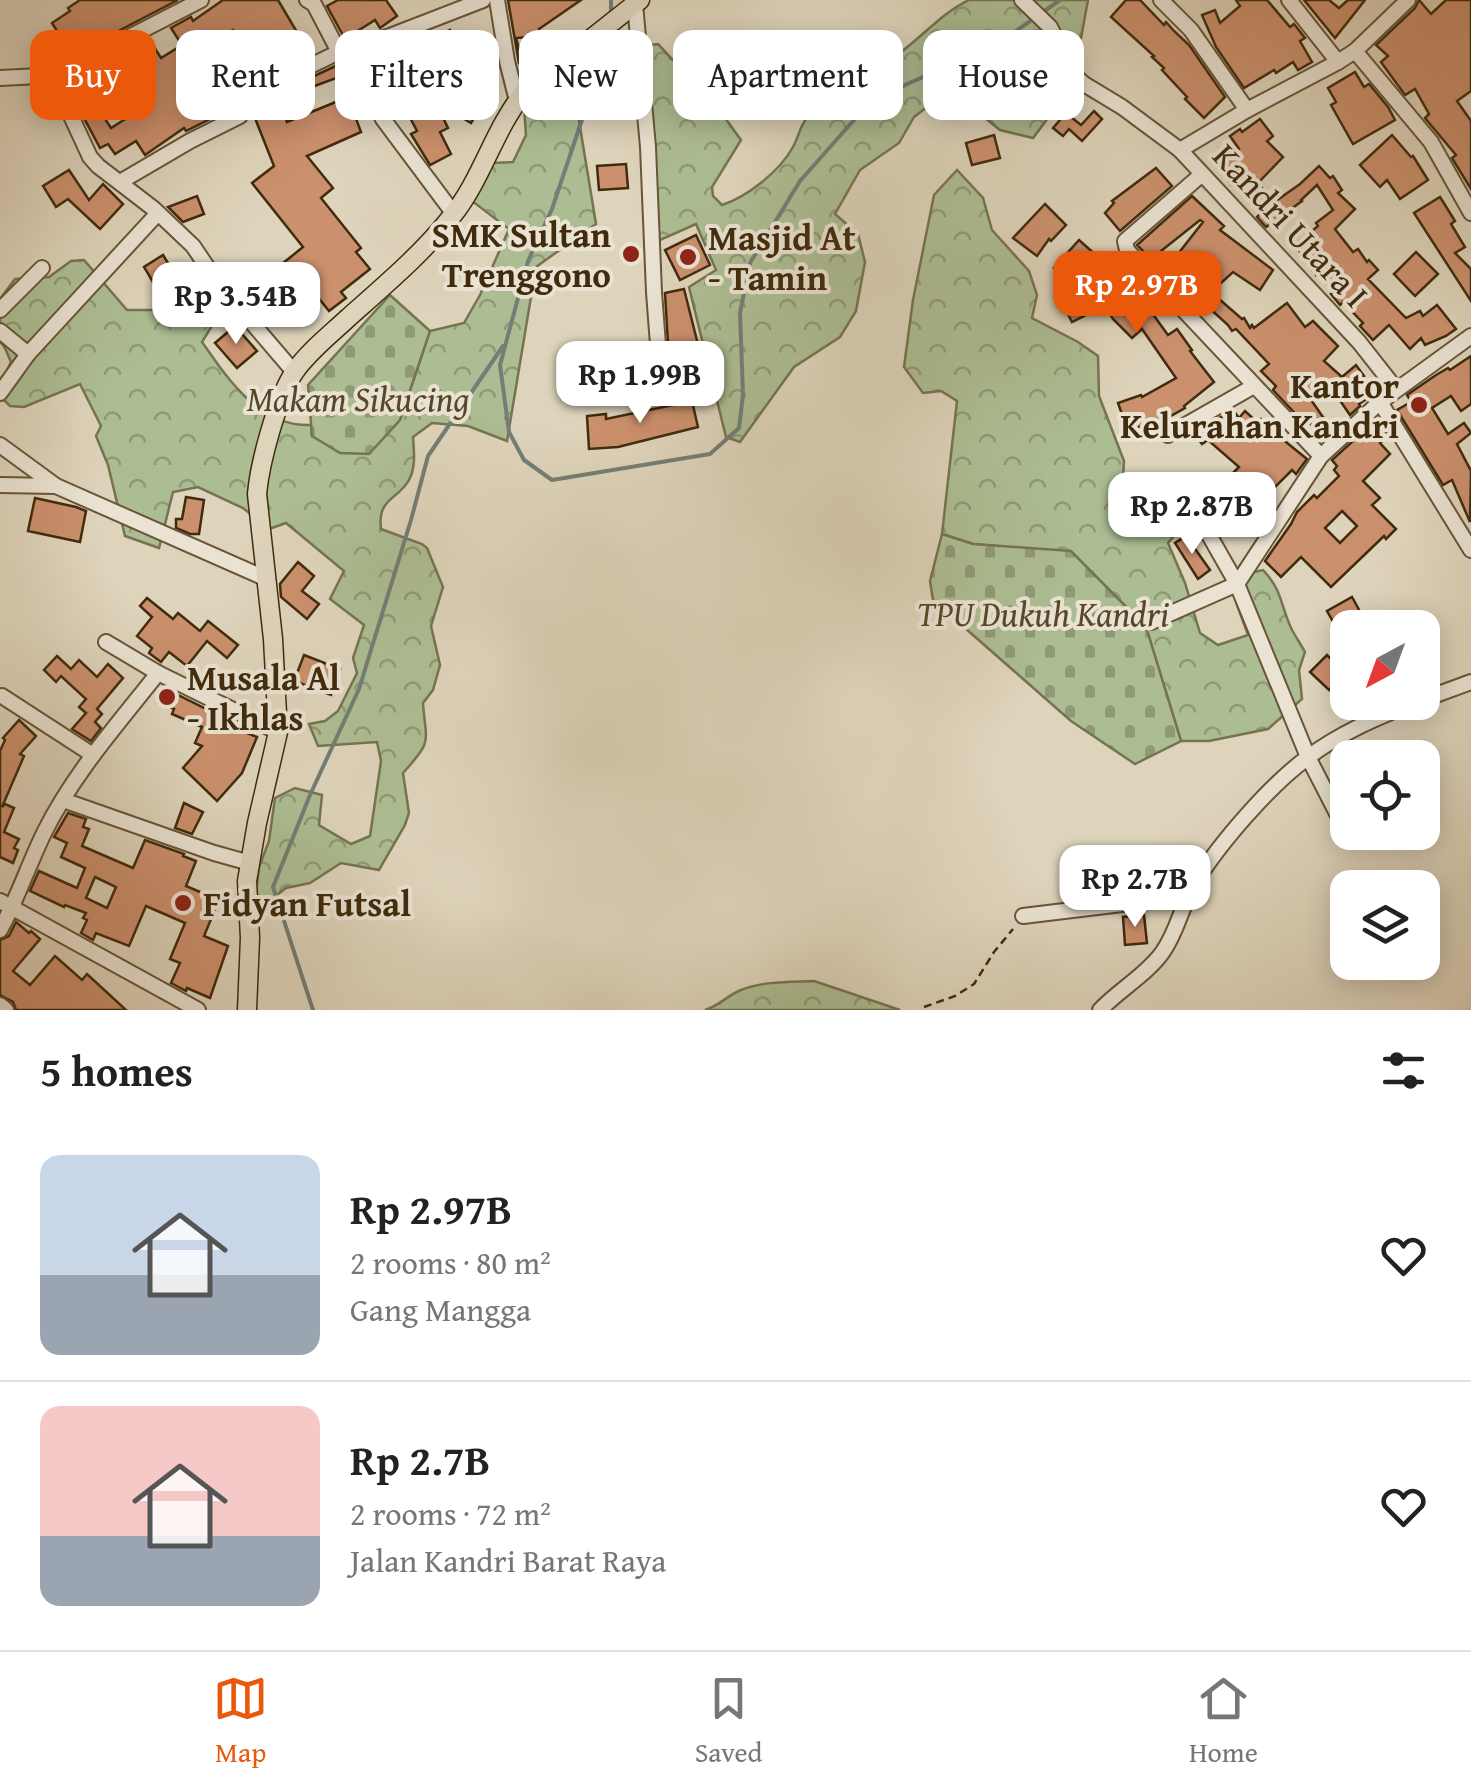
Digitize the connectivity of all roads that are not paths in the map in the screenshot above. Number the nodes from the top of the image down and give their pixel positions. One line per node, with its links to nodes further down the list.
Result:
1 (201, 0): 10 (street)
2 (307, 0): 12 (street)
3 (483, 0): 11 (street)
4 (496, 0): 18 (street)
5 (1161, 0): 19 (street)
6 (1288, 0): 15 (street)
7 (1408, 0): 13 (street, Kandri Utara I)
8 (637, 2): 18 (main road); 34 (street)
9 (1025, 2): 22 (street)
10 (143, 30)
11 (401, 30)
12 (335, 34)
13 (1355, 50): 15 (street, Kandri Utara I); 26 (street)
14 (335, 55): 24 (street)
15 (1338, 62): 19 (street, Kandri Utara I)
16 (30, 76): 17 (street)
17 (0, 78)
18 (517, 101): 27 (main road)
19 (1248, 110): 22 (street, Kandri Utara I)
20 (73, 120): 24 (street)
21 (383, 120): 27 (street)
22 (1180, 150): 23 (street, Kandri Utara I)
23 (1202, 175): 35 (street); 36 (street, Kandri Utara I)
24 (120, 182): 25 (street)
25 (158, 213): 32 (street); 33 (street)
26 (1471, 213)
27 (454, 214): 33 (main road)
28 (42, 268): 29 (street)
29 (0, 310)
30 (0, 331): 32 (street)
31 (1471, 336): 36 (street)
32 (28, 354): 37 (street)
33 (294, 372): 46 (main road)
34 (661, 384)
35 (1254, 386): 39 (street); 41 (street)
36 (1396, 390): 38 (street)
37 (0, 393)
38 (1380, 402): 41 (street); 45 (street)
39 (1168, 435)
40 (0, 445): 43 (street)
41 (1321, 456): 47 (street)
42 (0, 484): 43 (street)
43 (56, 486): 46 (street)
44 (1204, 526): 47 (street)
45 (1471, 550)
46 (268, 579): 55 (main road)
47 (1239, 581): 48 (street); 57 (street)
48 (1151, 622)
49 (106, 642): 50 (street)
50 (158, 673): 55 (street); 56 (street)
51 (1471, 682): 52 (street)
52 (1440, 694)
53 (2, 696): 56 (street)
54 (1371, 720): 57 (street)
55 (278, 732): 60 (main road)
56 (94, 755): 58 (street)
57 (1308, 757): 59 (street); 61 (street)
58 (64, 800): 60 (street); 62 (street)
59 (1330, 800)
60 (250, 863): 68 (main road)
61 (1188, 896): 63 (street); 69 (street)
62 (6, 904): 64 (street); 67 (street)
63 (1023, 916)
64 (0, 930)
65 (0, 1004): 66 (street)
66 (6, 1010)
67 (198, 1010)
68 (247, 1010)
69 (1100, 1010)

